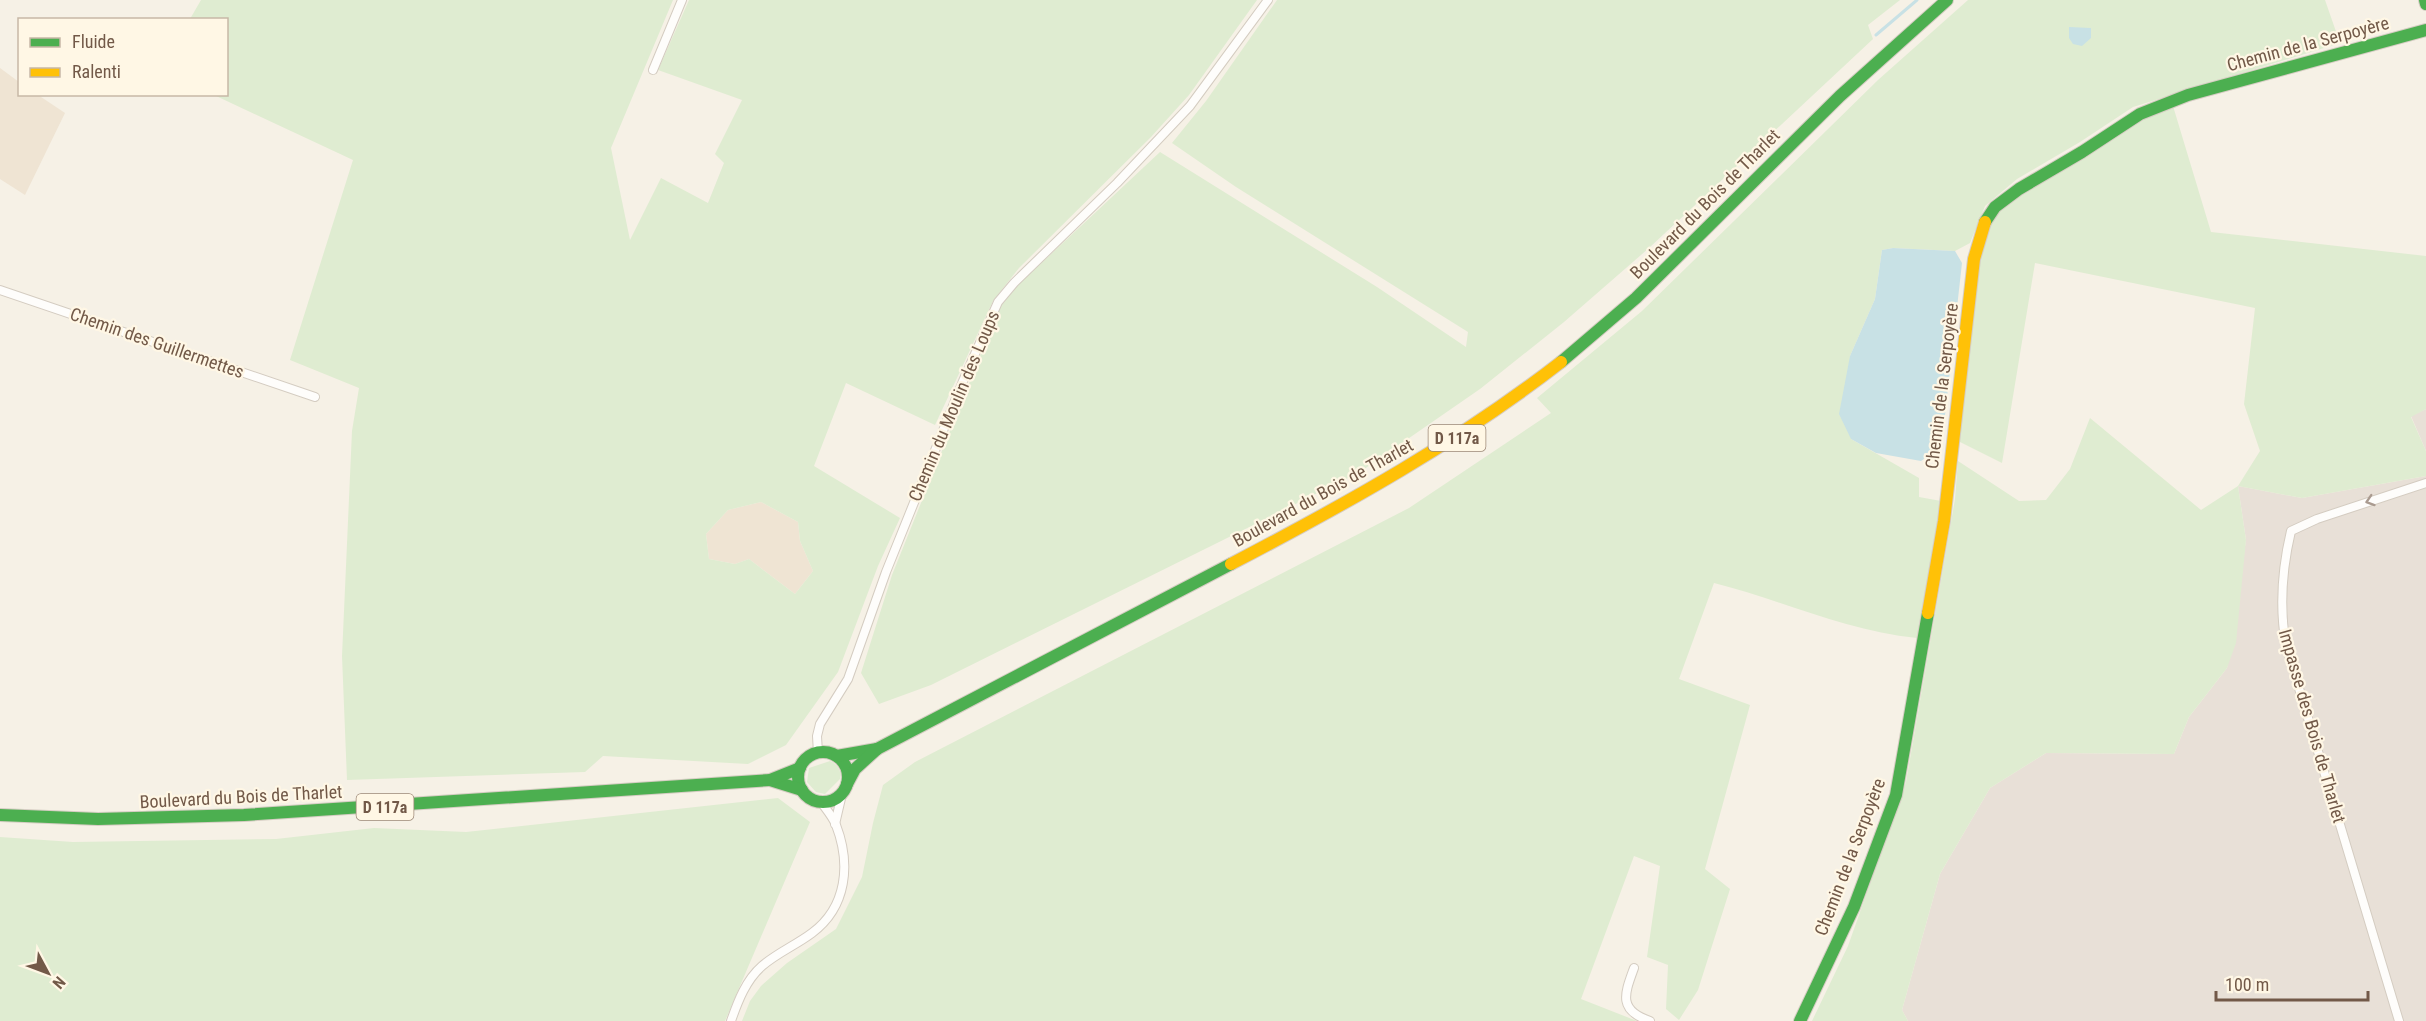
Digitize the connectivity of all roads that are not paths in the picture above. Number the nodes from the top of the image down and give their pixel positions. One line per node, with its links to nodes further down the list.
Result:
1 (682, 0): 5 (street)
2 (1268, 0): 10 (street, Chemin du Moulin des Loups)
3 (1947, 0): 9 (main road, Boulevard du Bois de Tharlet / D 117a)
4 (2426, 30): 22 (main road, Chemin de la Serpoyère)
5 (653, 70)
6 (0, 290): 7 (street, Chemin des Guillermettes)
7 (315, 397)
8 (2426, 483): 23 (street, Impasse des Bois de Tharlet, one-way to 23)
9 (878, 749): 11 (main road, Boulevard du Bois de Tharlet / D 117a); 14 (main road, Boulevard du Bois de Tharlet / D 117a)
10 (818, 753): 11 (main road); 12 (main road)
11 (837, 756): 14 (main road)
12 (800, 768): 13 (main road, Boulevard du Bois de Tharlet / D 117a); 15 (main road)
13 (770, 780): 15 (main road, Boulevard du Bois de Tharlet / D 117a); 17 (main road, Boulevard du Bois de Tharlet / D 117a)
14 (845, 789): 16 (main road); 18 (street)
15 (802, 790): 16 (main road)
16 (821, 802): 18 (street)
17 (0, 815)
18 (836, 824): 20 (street)
19 (1634, 968): 21 (street)
20 (731, 1021)
21 (1650, 1021)
22 (1800, 1021)
23 (2399, 1021)

